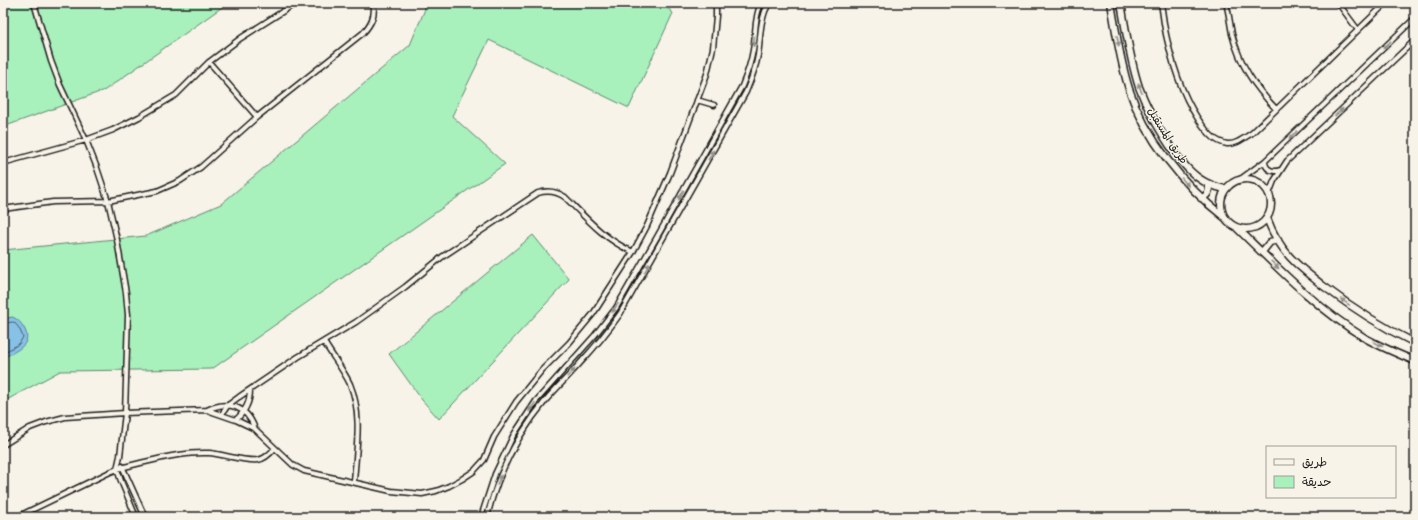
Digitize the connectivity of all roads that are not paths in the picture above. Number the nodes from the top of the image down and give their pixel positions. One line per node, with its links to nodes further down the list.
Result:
1 (34, 3): 21 (street)
2 (296, 3): 16 (street)
3 (373, 3): 20 (street)
4 (716, 3): 17 (street)
5 (761, 3): 35 (street, one-way to 35)
6 (769, 3): 37 (street, one-way to 6)
7 (1111, 3): 29 (main road, طريق المستقبل, one-way to 29)
8 (1120, 3): 26 (main road, طريق المستقبل, one-way to 8)
9 (1161, 3): 19 (street)
10 (1226, 3): 19 (street)
11 (1338, 3): 14 (street)
12 (1386, 3): 14 (street)
13 (1415, 18): 22 (street, one-way to 22)
14 (1358, 30): 19 (street)
15 (1415, 40): 24 (street, one-way to 15)
16 (209, 62): 20 (street); 21 (street)
17 (697, 100): 18 (street); 38 (street)
18 (714, 105)
19 (1276, 109)
20 (257, 117): 30 (street)
21 (86, 140): 23 (street); 30 (street)
22 (1265, 161): 24 (street); 25 (street)
23 (3, 162)
24 (1281, 168): 28 (street)
25 (1239, 180): 27 (main road); 28 (main road)
26 (1207, 183): 27 (main road, طريق المستقبل); 29 (main road)
27 (1225, 190): 32 (main road)
28 (1269, 194): 33 (main road)
29 (1201, 198): 32 (main road, طريق المستقبل)
30 (108, 201): 31 (street); 47 (street)
31 (3, 209)
32 (1224, 217): 34 (main road)
33 (1267, 218): 34 (main road); 36 (main road)
34 (1237, 228): 39 (main road)
35 (657, 237): 37 (street); 63 (street, one-way to 63)
36 (1278, 240): 39 (main road); 41 (main road, one-way to 36)
37 (663, 241): 64 (street, one-way to 37)
38 (633, 252): 40 (street); 57 (street)
39 (1262, 252): 42 (main road, one-way to 42)
40 (324, 342): 43 (street); 57 (street)
41 (1415, 343)
42 (1415, 361)
43 (250, 390): 44 (street); 46 (street)
44 (228, 405): 45 (street); 46 (street); 48 (street)
45 (207, 410): 47 (street); 48 (street)
46 (244, 412): 49 (street); 50 (street)
47 (125, 413): 51 (street); 53 (street)
48 (222, 414): 49 (street)
49 (236, 420): 50 (street)
50 (255, 429): 52 (street)
51 (3, 445)
52 (275, 448): 54 (street); 57 (street)
53 (120, 461): 54 (street); 55 (street)
54 (123, 467): 55 (street); 56 (street)
55 (117, 469): 58 (street); 61 (street)
56 (129, 482): 58 (street); 59 (street)
57 (354, 482)
58 (122, 484): 60 (street)
59 (142, 511): 60 (street); 62 (street)
60 (135, 516)
61 (18, 517)
62 (145, 517)
63 (481, 517)
64 (487, 517)

